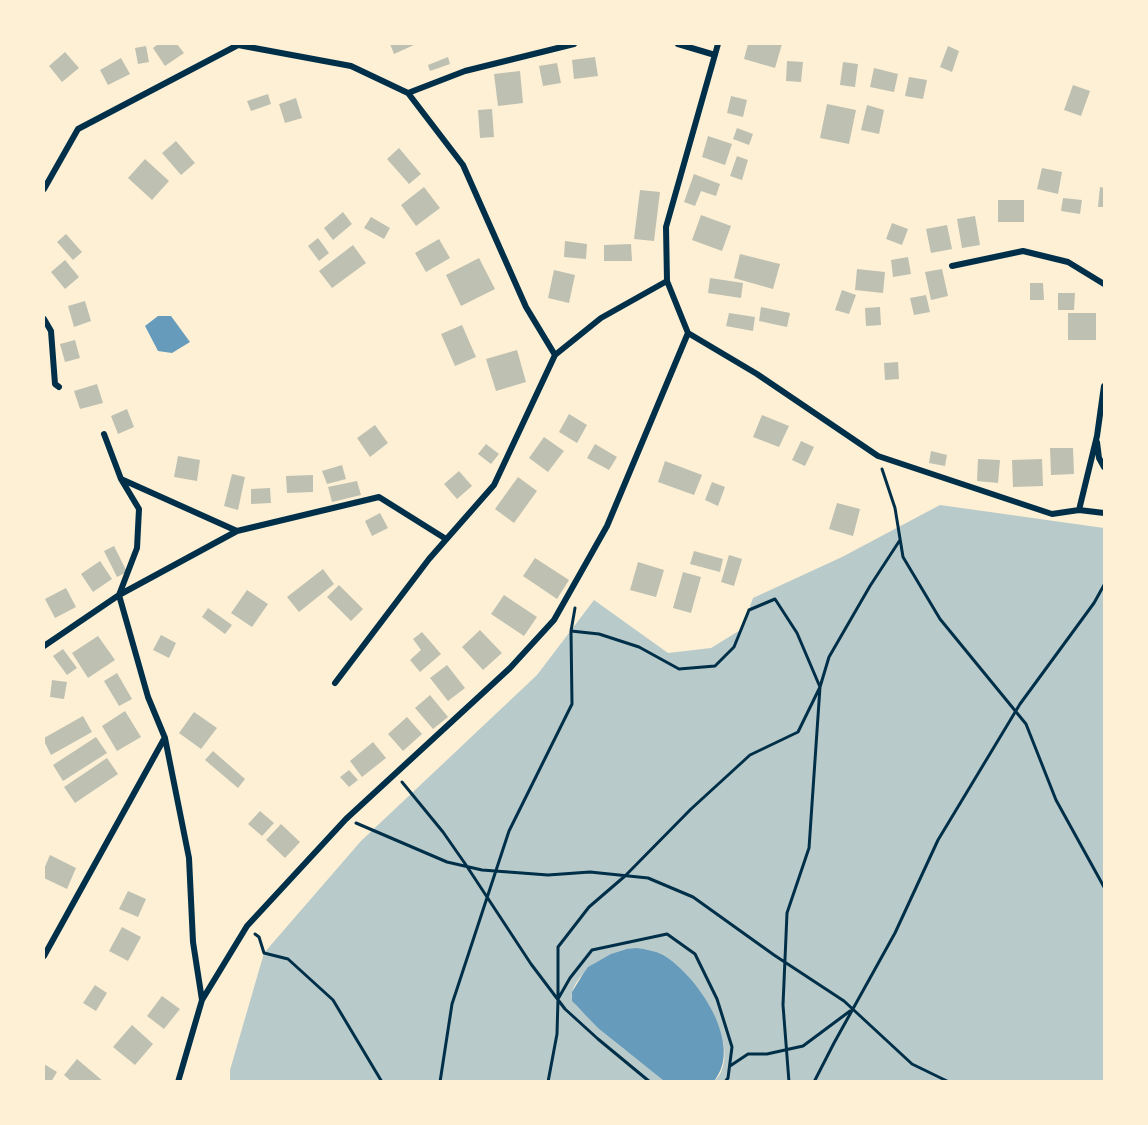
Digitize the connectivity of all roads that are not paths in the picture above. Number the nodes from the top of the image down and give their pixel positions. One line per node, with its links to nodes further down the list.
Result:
1 (574, 44): 5 (street)
2 (678, 44): 4 (street)
3 (718, 44): 4 (street)
4 (715, 55): 8 (street)
5 (408, 93): 6 (street); 12 (street)
6 (44, 189)
7 (952, 266): 9 (street)
8 (667, 281): 11 (street); 12 (street)
9 (1104, 284)
10 (44, 319): 14 (street)
11 (688, 333): 19 (street); 28 (street)
12 (555, 355): 22 (street)
13 (1104, 386): 16 (street)
14 (59, 387)
15 (105, 434): 18 (street)
16 (1097, 436): 17 (street); 19 (street)
17 (1104, 466)
18 (120, 478): 21 (street); 23 (street)
19 (1079, 510): 20 (street)
20 (1104, 513)
21 (237, 531): 22 (street); 23 (street)
22 (446, 539): 25 (street)
23 (119, 595): 24 (street); 26 (street)
24 (44, 646)
25 (335, 683)
26 (165, 738): 27 (street); 28 (street)
27 (44, 956)
28 (202, 1000): 29 (street)
29 (178, 1082)

